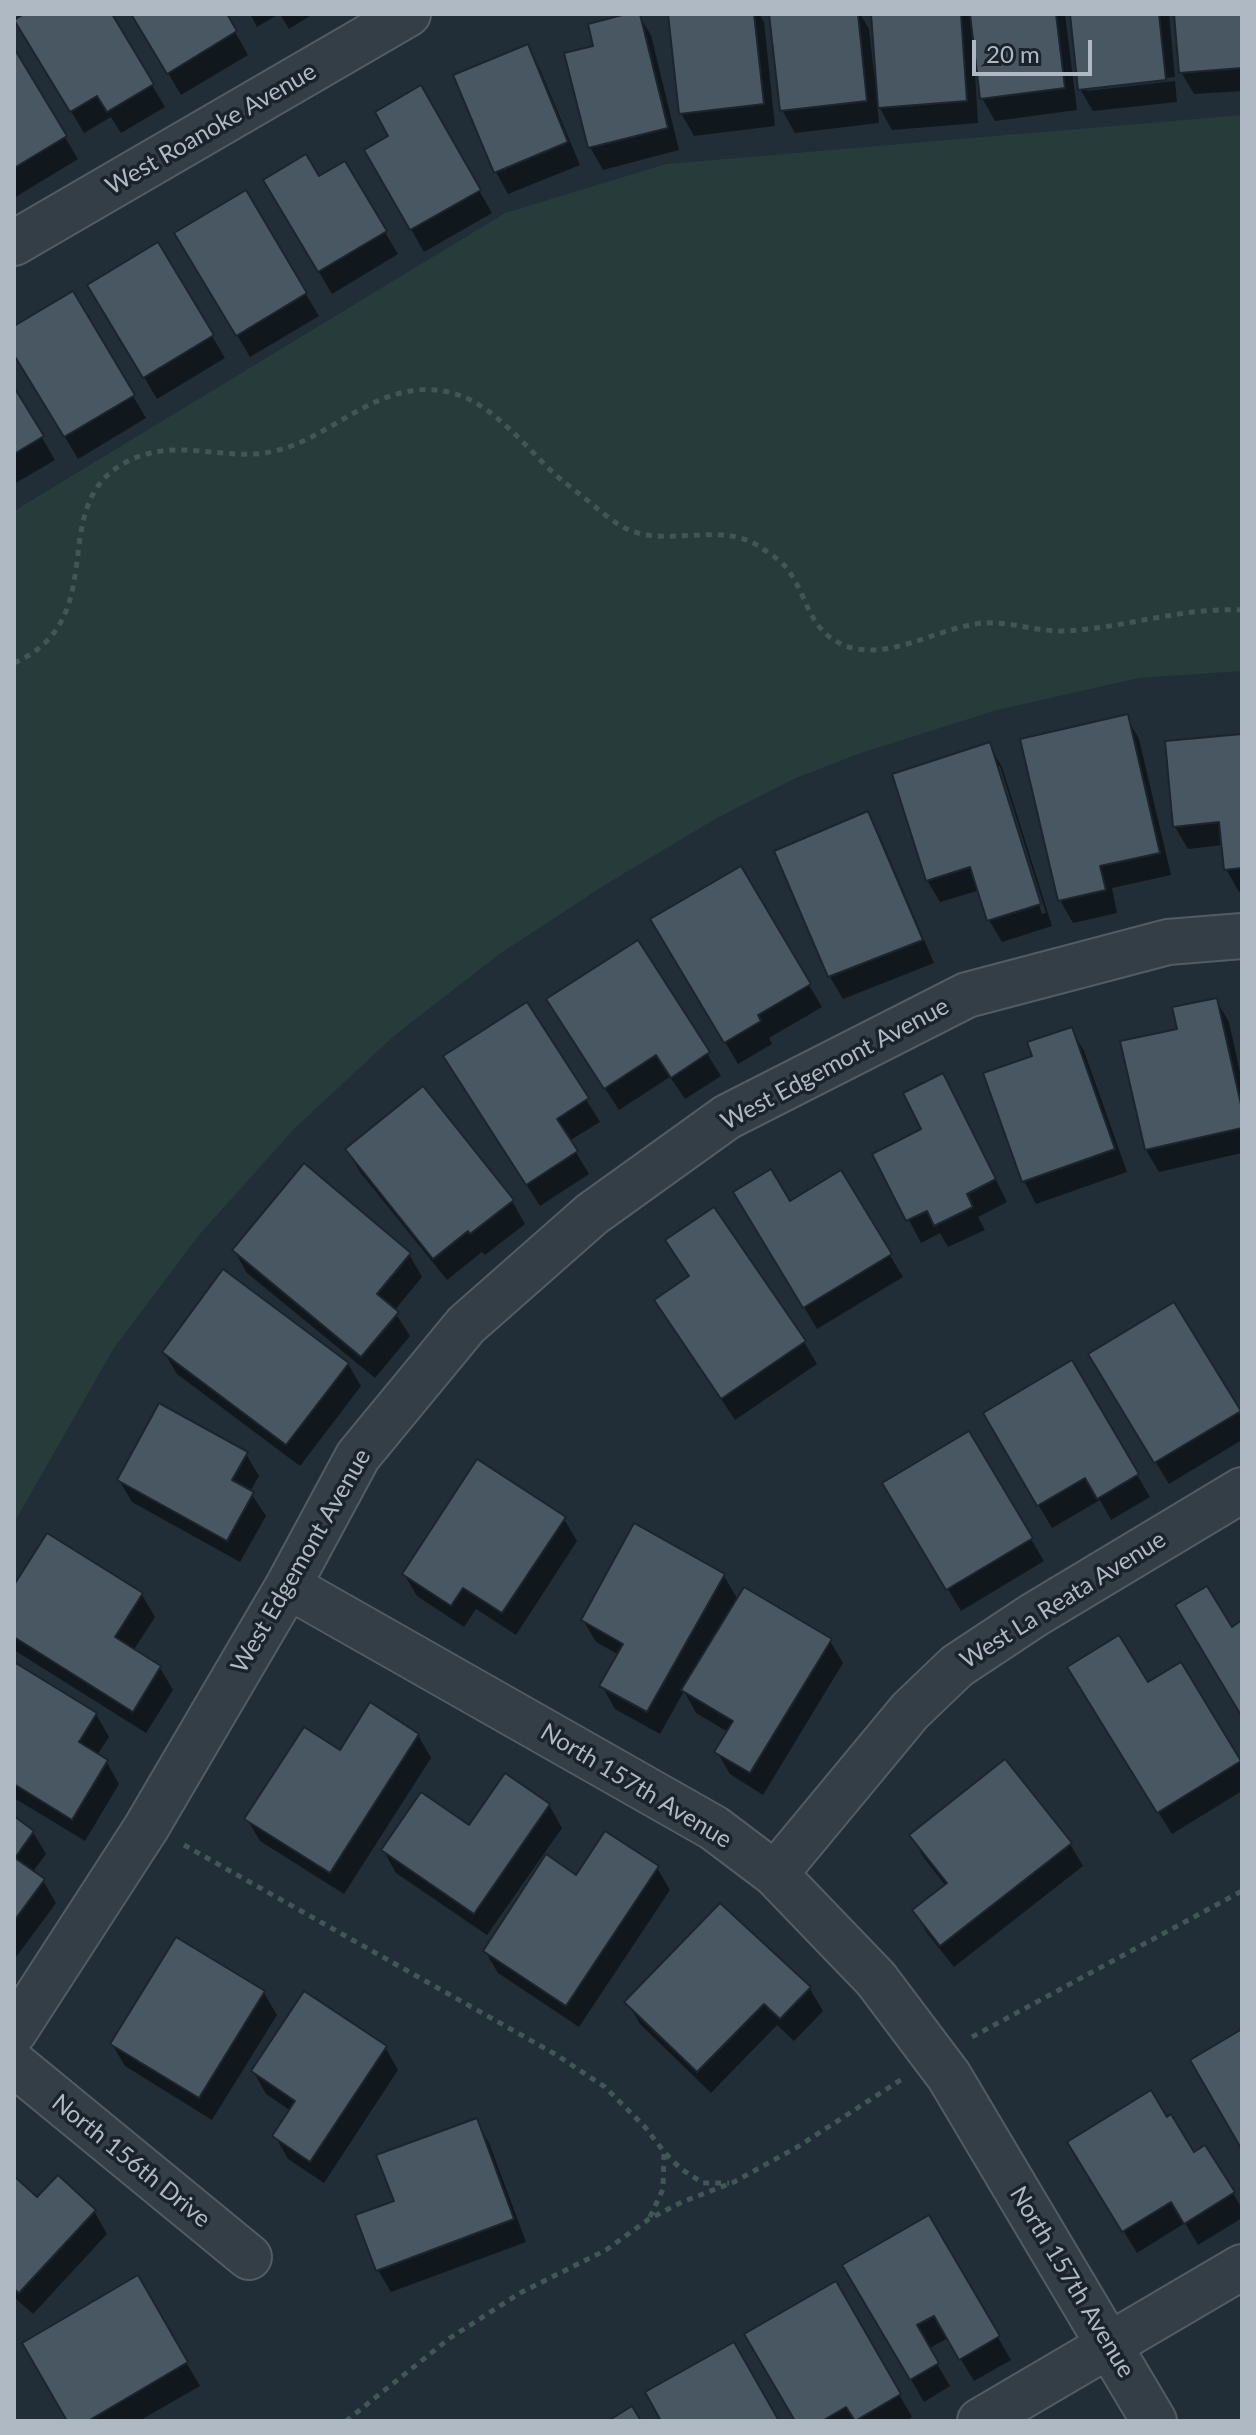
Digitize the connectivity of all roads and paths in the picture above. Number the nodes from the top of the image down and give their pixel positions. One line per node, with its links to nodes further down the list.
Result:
1 (408, 14): 2 (street, West Roanoke Avenue)
2 (14, 243)
3 (1242, 610): 4 (path)
4 (14, 663)
5 (1242, 936): 7 (street, West Edgemont Avenue)
6 (1242, 1490): 9 (street, West La Reata Avenue)
7 (288, 1586): 8 (street, West Edgemont Avenue); 9 (street, North 157th Avenue)
8 (146, 1828): 11 (street, West Edgemont Avenue); 14 (path)
9 (775, 1874): 12 (street, North 157th Avenue)
10 (1242, 1891): 12 (path)
11 (14, 2032)
12 (936, 2059): 15 (path); 19 (street, North 157th Avenue)
13 (14, 2064): 17 (street, North 156th Drive)
14 (665, 2153): 15 (path); 16 (path)
15 (734, 2182): 16 (path)
16 (649, 2219): 20 (path)
17 (249, 2257)
18 (1242, 2267): 19 (street)
19 (1110, 2344): 21 (street); 22 (street, North 157th Avenue)
20 (346, 2421)
21 (980, 2421)
22 (1154, 2421)

